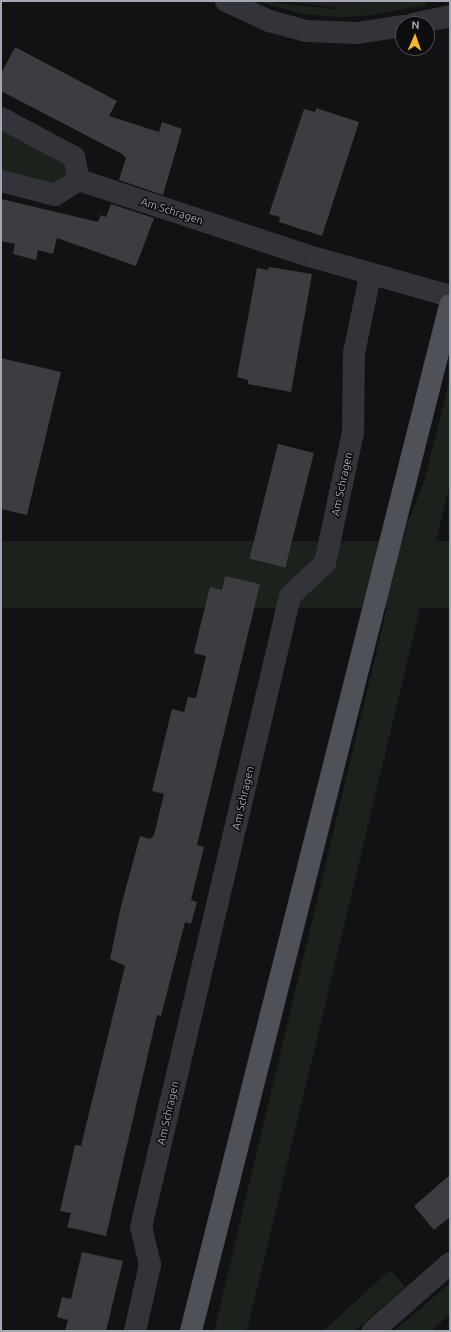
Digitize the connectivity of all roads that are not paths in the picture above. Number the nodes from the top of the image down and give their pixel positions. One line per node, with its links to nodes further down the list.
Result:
1 (226, 1): 4 (street)
2 (450, 16): 3 (street)
3 (435, 19)
4 (395, 27)
5 (1, 118): 7 (street)
6 (1, 180): 7 (street)
7 (79, 180): 8 (street, Am Schragen)
8 (370, 276): 9 (street, Am Schragen); 12 (street, Am Schragen)
9 (450, 296)
10 (450, 305): 13 (main road)
11 (450, 1262): 14 (street)
12 (135, 1331)
13 (191, 1331)
14 (373, 1331)

